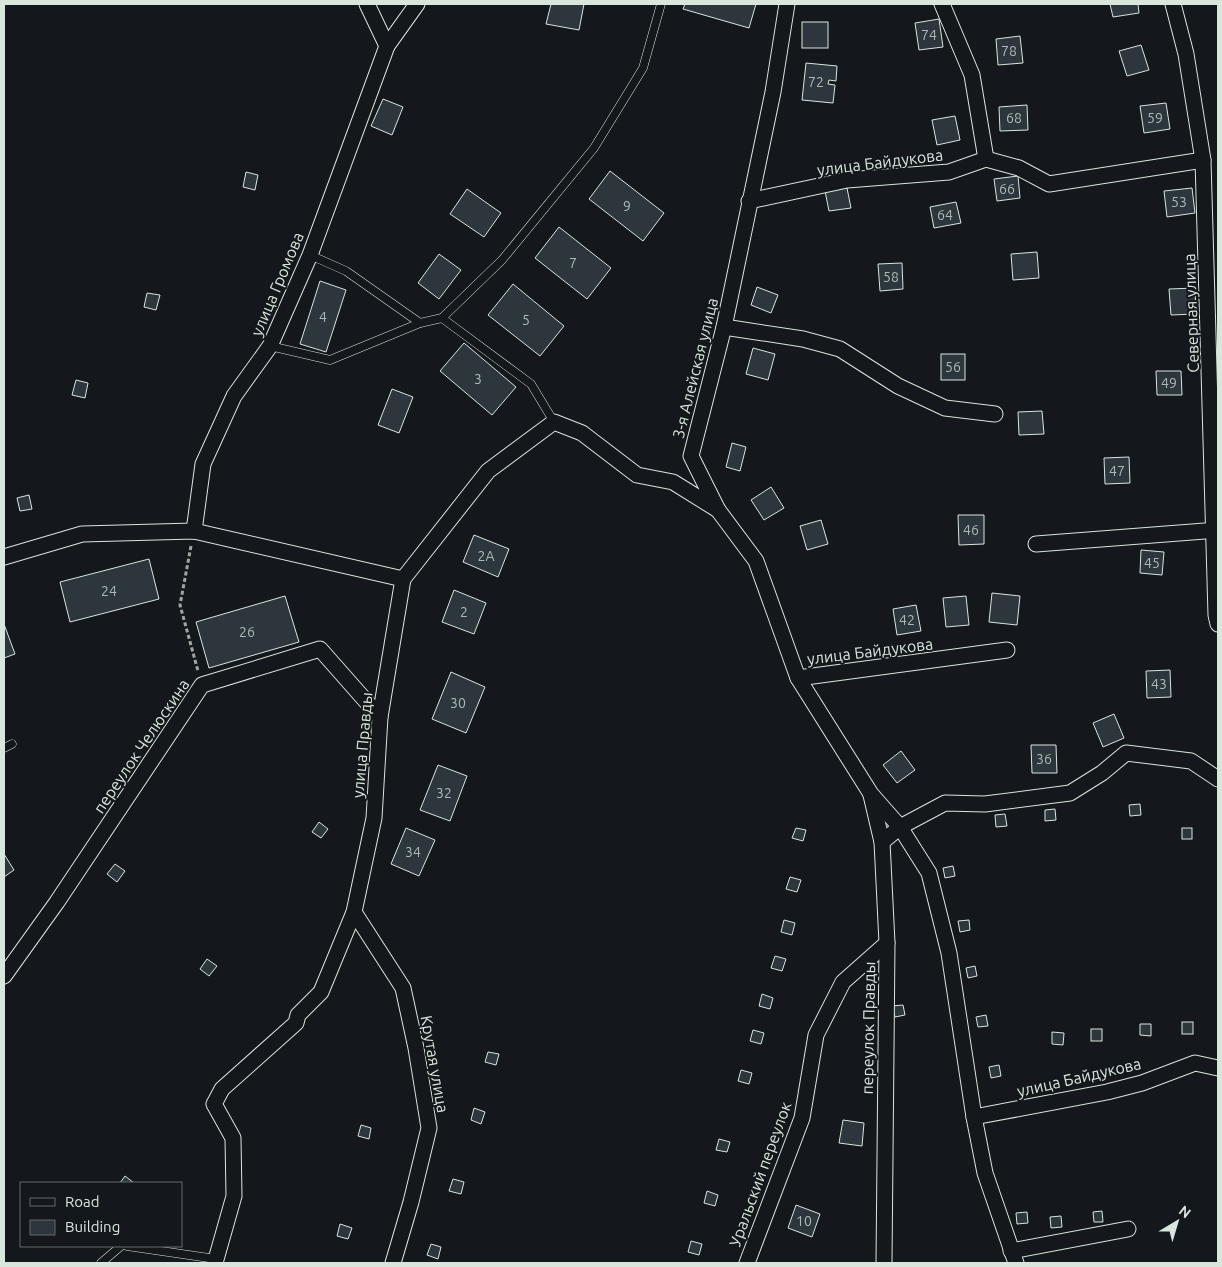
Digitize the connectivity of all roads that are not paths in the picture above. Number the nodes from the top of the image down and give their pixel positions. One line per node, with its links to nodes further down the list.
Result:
1 (367, 4): 7 (street)
2 (416, 4): 7 (street, улица Громова)
3 (661, 4): 12 (lane)
4 (787, 4): 10 (street, 3-я Алейская улица)
5 (942, 4): 8 (street)
6 (1173, 4): 9 (street, Северная улица)
7 (387, 46): 11 (street, улица Громова)
8 (986, 159): 9 (street); 10 (street, улица Байдукова)
9 (1204, 160): 16 (street, Северная улица)
10 (749, 201): 14 (street, 3-я Алейская улица)
11 (310, 255): 13 (lane); 15 (street, улица Громова)
12 (442, 318): 13 (lane); 18 (lane)
13 (420, 323): 15 (lane)
14 (724, 327): 17 (street); 19 (street, 3-я Алейская улица)
15 (270, 346): 21 (street, улица Громова)
16 (1215, 402): 20 (street, Северная улица)
17 (996, 414)
18 (554, 422): 19 (street); 24 (street)
19 (718, 510): 27 (street)
20 (1216, 530): 22 (street); 25 (street, Северная улица)
21 (194, 531): 23 (street); 24 (street)
22 (1036, 544)
23 (4, 557)
24 (403, 579): 28 (street, улица Правды)
25 (1218, 624)
26 (1007, 650): 27 (street, улица Байдукова)
27 (798, 678): 32 (street, улица Байдукова)
28 (380, 717): 35 (street, улица Правды); 37 (street, переулок Челюскина)
29 (12, 744): 30 (lane)
30 (4, 748)
31 (1218, 779): 33 (street)
32 (871, 794): 33 (street, улица Байдукова); 34 (street, переулок Правды)
33 (900, 827): 34 (street); 39 (street, улица Байдукова)
34 (882, 842): 36 (street, переулок Правды)
35 (354, 912): 44 (street, улица Правды); 46 (street, Крутая улица)
36 (886, 944): 47 (street, Уральский переулок); 48 (street, переулок Правды)
37 (4, 976)
38 (1218, 1068): 39 (street, улица Байдукова)
39 (974, 1117): 43 (street, улица Байдукова)
40 (1128, 1230): 43 (street, улица Байдукова)
41 (120, 1247): 45 (lane)
42 (132, 1247): 44 (lane)
43 (1014, 1257)
44 (216, 1261)
45 (101, 1263)
46 (393, 1263)
47 (747, 1263)
48 (884, 1263)

